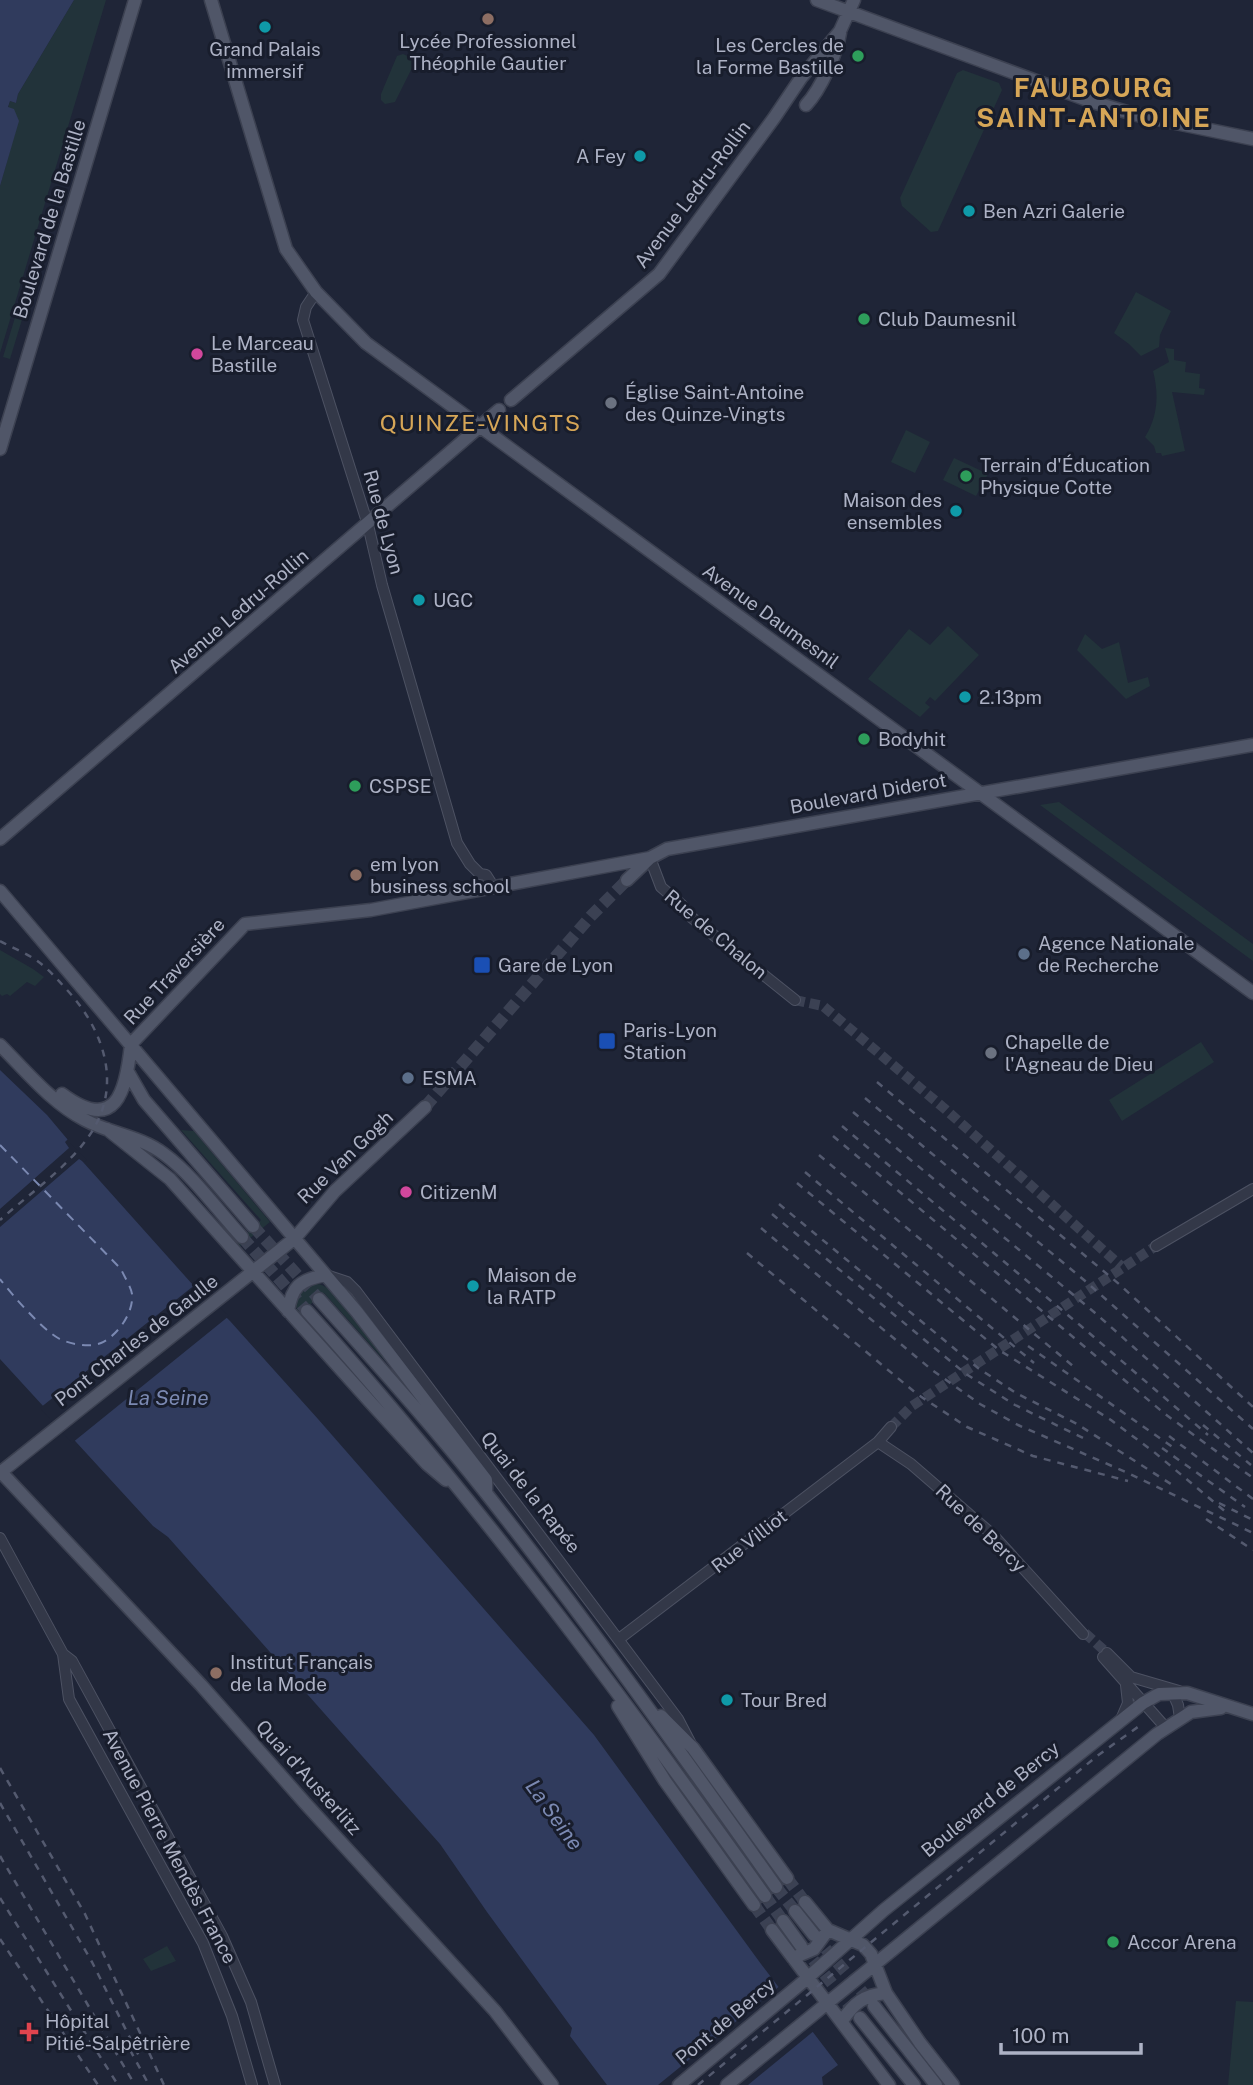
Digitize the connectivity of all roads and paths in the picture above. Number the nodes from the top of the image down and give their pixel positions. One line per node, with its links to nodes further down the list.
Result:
1 (135, 0): 15 (main road, Boulevard de la Bastille)
2 (211, 0): 11 (main road, Avenue Daumesnil)
3 (817, 0): 4 (main road)
4 (852, 6): 5 (main road, Avenue Ledru-Rollin); 10 (main road)
5 (840, 31): 6 (main road, Avenue Ledru-Rollin); 7 (main road)
6 (799, 81): 7 (main road); 8 (main road); 9 (main road, Avenue Ledru-Rollin)
7 (818, 88): 8 (main road)
8 (806, 105): 9 (main road, Avenue Ledru-Rollin)
9 (774, 118): 12 (main road, Avenue Ledru-Rollin)
10 (1253, 139)
11 (316, 292): 14 (main road, Avenue Daumesnil); 16 (street, Rue de Lyon)
12 (511, 400)
13 (499, 410): 14 (main road, Avenue Ledru-Rollin)
14 (480, 427): 16 (main road, Avenue Ledru-Rollin); 18 (main road, Avenue Daumesnil)
15 (0, 449)
16 (368, 525): 19 (main road, Avenue Ledru-Rollin); 21 (street, Rue de Lyon)
17 (1253, 745): 18 (main road, Boulevard Diderot)
18 (979, 793): 20 (main road, Boulevard Diderot); 27 (main road, Avenue Daumesnil)
19 (0, 839)
20 (650, 858): 21 (main road, Boulevard Diderot); 22 (main road); 28 (street, Rue de Chalon)
21 (489, 880): 25 (main road, Boulevard Diderot)
22 (627, 880)
23 (0, 891): 26 (main road, Quai de la Rapée)
24 (0, 904): 26 (main road, Quai de la Rapée)
25 (245, 924): 30 (main road, Rue Traversière)
26 (51, 949): 30 (main road, Quai de la Rapée)
27 (1253, 993)
28 (795, 1000)
29 (0, 1043): 31 (main road); 33 (main road)
30 (131, 1044): 31 (main road); 37 (main road, Quai de la Rapée)
31 (128, 1072): 35 (main road)
32 (425, 1107): 37 (main road, Rue Van Gogh)
33 (107, 1129): 36 (main road); 40 (main road)
34 (1253, 1189): 38 (street)
35 (253, 1226)
36 (242, 1237)
37 (295, 1238): 39 (main road, Quai de la Rapée); 40 (main road, Pont Charles de Gaulle)
38 (1156, 1246)
39 (325, 1275): 42 (main road); 47 (main road, Quai de la Rapée); 51 (street, Quai de la Rapée)
40 (248, 1276): 42 (main road); 46 (main road, Pont Charles de Gaulle)
41 (319, 1299): 47 (main road, Quai de la Rapée)
42 (288, 1311): 48 (main road)
43 (307, 1311): 48 (main road)
44 (891, 1427): 45 (street, Rue Villiot)
45 (878, 1442): 50 (street, Rue de Bercy); 51 (street, Rue Villiot)
46 (0, 1472): 87 (main road, Quai d'Austerlitz)
47 (485, 1493): 55 (main road, Quai de la Rapée)
48 (467, 1497): 53 (main road)
49 (0, 1538): 52 (street, Avenue Pierre Mendès France)
50 (1084, 1633)
51 (619, 1639): 63 (street, Quai de la Rapée)
52 (63, 1654): 85 (street, Avenue Pierre Mendès France); 86 (street, Avenue Pierre Mendès France)
53 (603, 1674): 66 (main road); 68 (main road)
54 (1126, 1684): 56 (street); 57 (street); 60 (street)
55 (636, 1691): 63 (main road); 65 (main road, Quai de la Rapée)
56 (1177, 1692): 57 (main road, Boulevard de Bercy); 58 (main road); 61 (street)
57 (1143, 1703): 60 (main road, Boulevard de Bercy); 62 (street)
58 (1228, 1707): 59 (main road); 61 (main road)
59 (1253, 1714)
60 (1122, 1717): 74 (main road, Boulevard de Bercy)
61 (1180, 1718): 62 (main road)
62 (1166, 1728): 77 (main road)
63 (693, 1748): 64 (main road)
64 (787, 1878)
65 (776, 1887)
66 (765, 1896)
67 (805, 1902): 72 (main road)
68 (754, 1905)
69 (795, 1911): 73 (main road)
70 (783, 1921): 75 (main road)
71 (772, 1930): 76 (main road)
72 (828, 1930): 74 (main road); 76 (main road)
73 (814, 1935)
74 (850, 1938): 77 (main road); 78 (main road, Boulevard de Bercy)
75 (802, 1946)
76 (793, 1958): 78 (main road)
77 (876, 1965): 80 (main road); 81 (main road)
78 (808, 1978): 79 (main road, Boulevard de Bercy); 81 (main road)
79 (796, 1987): 88 (main road, Pont de Bercy)
80 (886, 1993): 84 (main road); 93 (main road)
81 (822, 2006): 84 (main road); 89 (main road)
82 (874, 2006): 92 (main road)
83 (860, 2018): 91 (main road)
84 (842, 2021): 90 (main road)
85 (252, 2085)
86 (275, 2085)
87 (552, 2085)
88 (679, 2085)
89 (727, 2085)
90 (889, 2085)
91 (914, 2085)
92 (936, 2085)
93 (953, 2085)

